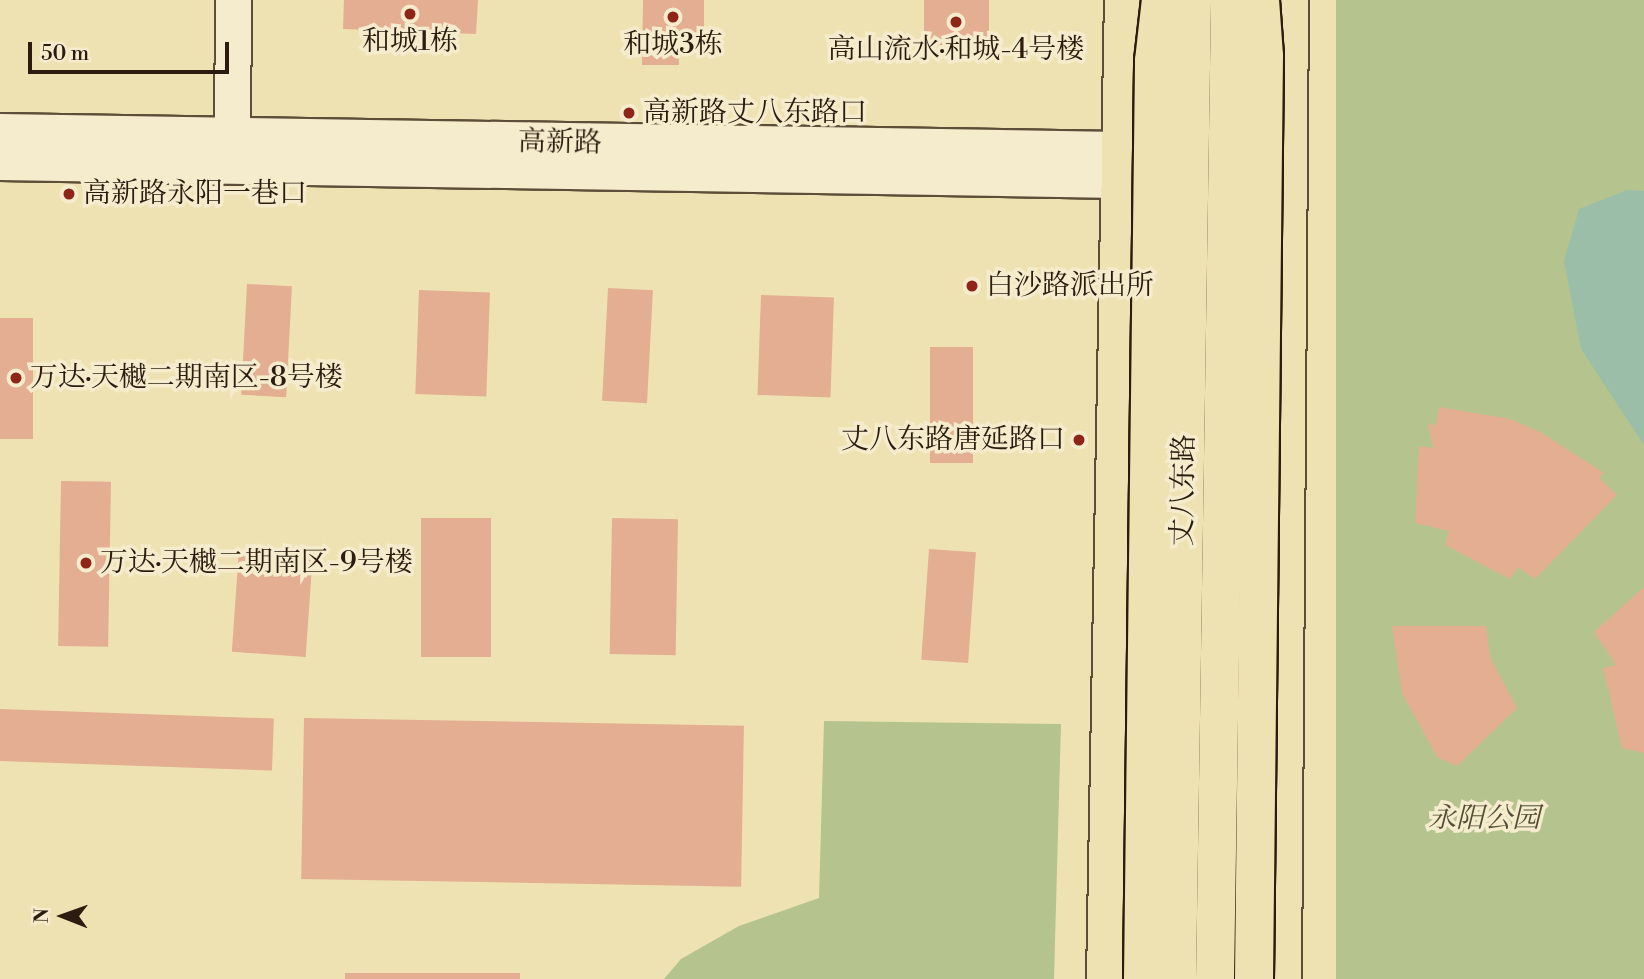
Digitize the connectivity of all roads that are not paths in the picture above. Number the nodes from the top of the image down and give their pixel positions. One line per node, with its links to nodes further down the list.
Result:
1 (233, 0): 9 (street)
2 (1125, 0): 11 (main road)
3 (1161, 0): 13 (main road, bridge)
4 (1192, 0): 14 (main road, 丈八东路, bridge)
5 (1230, 0): 15 (main road, 丈八东路, bridge)
6 (1260, 0): 16 (main road, bridge)
7 (1289, 0): 17 (main road)
8 (0, 133): 9 (main road, 高新路)
9 (232, 152): 10 (main road, 高新路); 11 (main road, 高新路)
10 (0, 161)
11 (1119, 165): 12 (main road)
12 (1106, 979)
13 (1143, 979)
14 (1177, 979)
15 (1215, 979)
16 (1254, 979)
17 (1282, 979)

